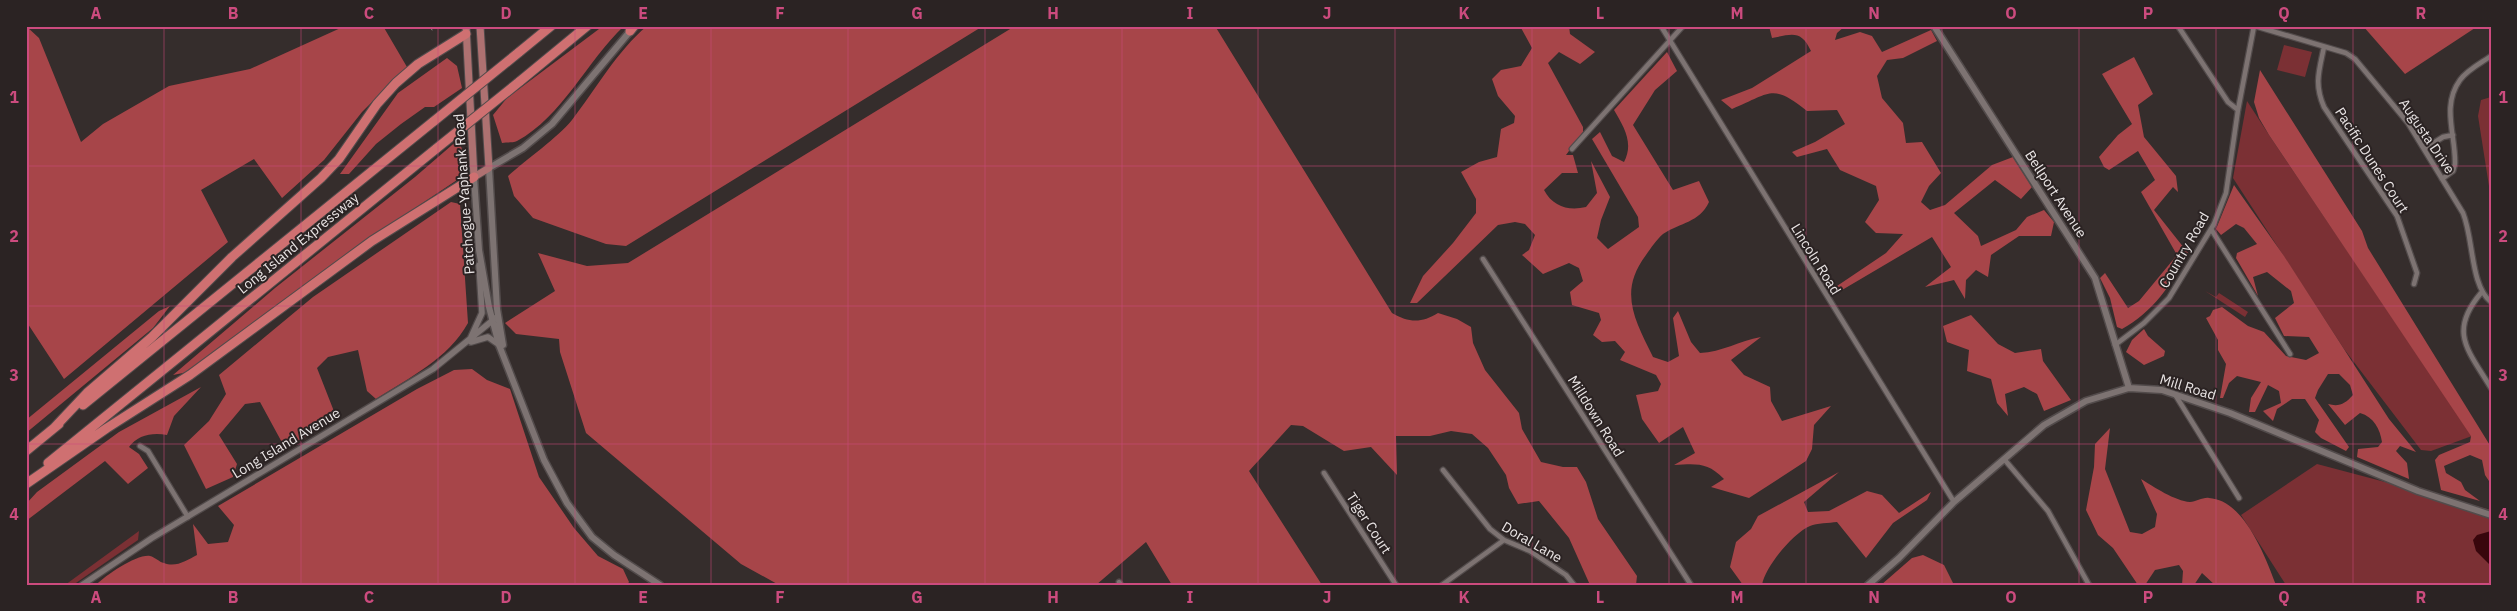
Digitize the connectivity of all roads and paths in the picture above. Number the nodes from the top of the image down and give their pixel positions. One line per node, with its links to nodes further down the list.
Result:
1 (481, 26): 10 (main road); 18 (main road, Patchogue-Yaphank Road)
2 (551, 26): 36 (highway, Long Island Expressway, bridge)
3 (588, 26): 42 (highway, Long Island Expressway, bridge)
4 (1661, 26): 11 (street, Lincoln Road)
5 (1683, 26): 11 (street)
6 (1934, 26): 30 (main road, Bellport Avenue)
7 (2178, 26): 14 (street)
8 (2255, 26): 12 (street, Augusta Drive); 14 (street, Country Road)
9 (633, 28): 18 (main road)
10 (466, 30): 19 (main road, Patchogue-Yaphank Road); 36 (highway)
11 (1669, 41): 16 (street); 44 (street, Lincoln Road)
12 (2324, 47): 17 (street, Augusta Drive); 24 (street, Pacific Dunes Court)
13 (2491, 56): 15 (street)
14 (2238, 110): 21 (street, Country Road)
15 (2453, 135): 17 (street); 20 (street)
16 (1572, 149)
17 (2424, 149): 20 (street, Augusta Drive)
18 (489, 168): 19 (main road); 27 (main road, Patchogue-Yaphank Road)
19 (474, 177): 22 (main road, Patchogue-Yaphank Road); 42 (highway)
20 (2442, 179): 25 (street, Augusta Drive)
21 (2211, 229): 30 (street, Country Road); 31 (street)
22 (479, 250): 27 (main road, Patchogue-Yaphank Road); 28 (street)
23 (1483, 258): 53 (street, Milldown Road)
24 (2414, 284)
25 (2481, 293): 26 (street); 34 (street)
26 (2491, 302)
27 (495, 318): 28 (street, Long Island Avenue); 29 (main road, Patchogue-Yaphank Road); 32 (main road, Patchogue-Yaphank Road)
28 (467, 343): 29 (street); 46 (street, Long Island Avenue)
29 (499, 345): 32 (main road, Patchogue-Yaphank Road)
30 (2115, 345): 33 (main road, Bellport Avenue)
31 (2290, 354)
32 (505, 356): 49 (main road, Patchogue-Yaphank Road)
33 (2128, 388): 35 (main road, Mill Road); 39 (main road, Mill Road)
34 (2491, 388)
35 (2175, 394): 43 (street); 45 (main road, Mill Road)
36 (54, 428): 38 (highway, Long Island Expressway)
37 (140, 446): 46 (street)
38 (26, 451)
39 (2004, 459): 44 (main road, Mill Road); 55 (street)
40 (1443, 470): 47 (street, Doral Lane)
41 (1324, 473): 50 (street, Tiger Court)
42 (26, 482)
43 (2239, 498)
44 (1954, 502): 54 (main road, Mill Road)
45 (2491, 515)
46 (188, 517): 48 (street, Long Island Avenue)
47 (1504, 540): 51 (street); 52 (street, Doral Lane)
48 (82, 585)
49 (660, 585)
50 (1396, 585)
51 (1442, 585)
52 (1574, 585)
53 (1691, 585)
54 (1868, 585)
55 (2089, 585)

